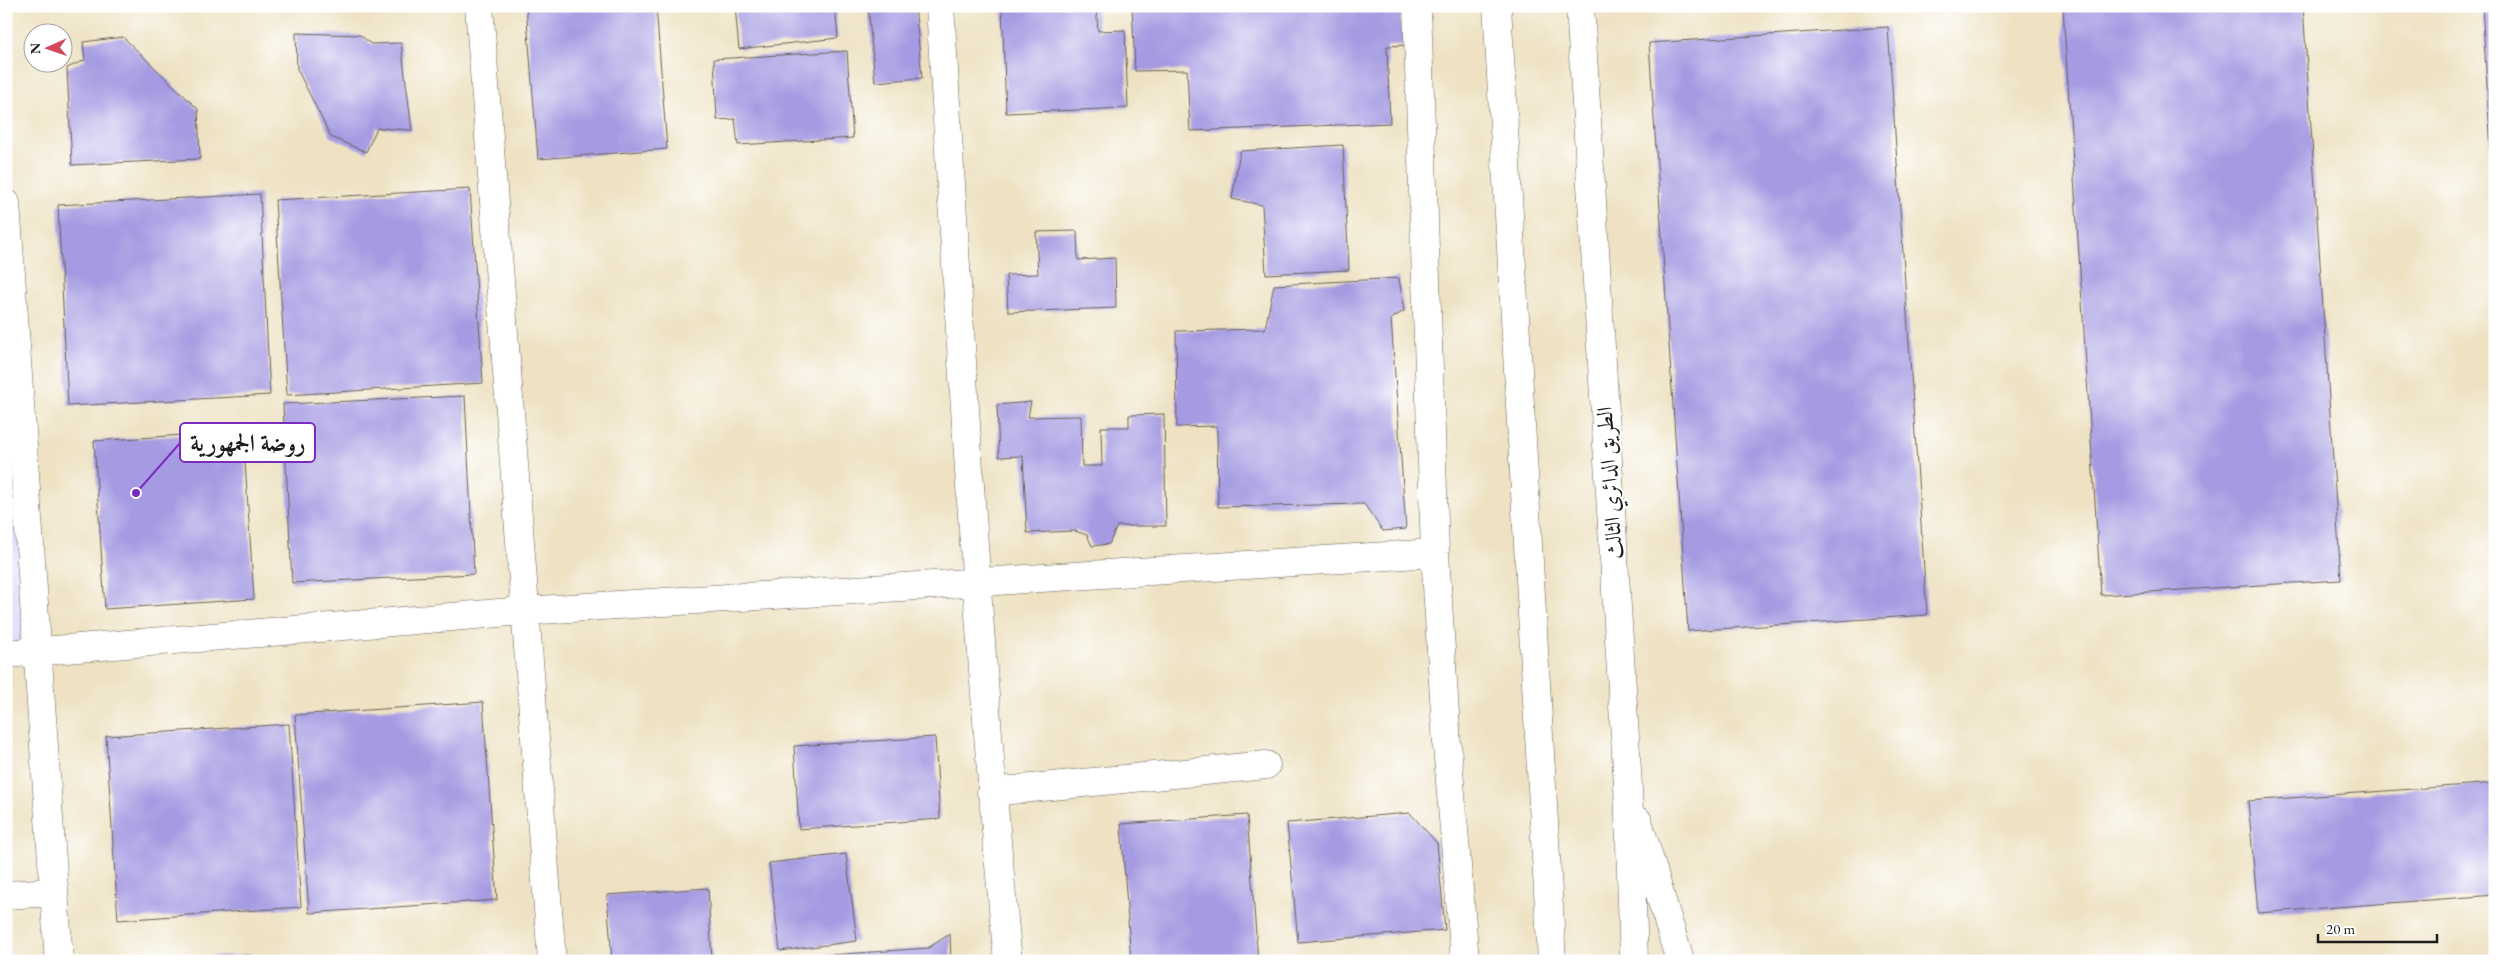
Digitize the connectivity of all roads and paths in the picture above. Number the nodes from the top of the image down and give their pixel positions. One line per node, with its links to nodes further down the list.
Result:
1 (479, 6): 9 (main road)
2 (940, 6): 8 (main road)
3 (1417, 6): 7 (main road)
4 (1497, 6): 21 (main road)
5 (1580, 6): 13 (main road, الطريق الدائري الثالث)
6 (6, 203): 10 (main road)
7 (1435, 553): 8 (main road); 20 (main road)
8 (976, 584): 9 (main road); 14 (main road)
9 (524, 611): 10 (main road); 18 (main road)
10 (37, 652): 11 (main road); 15 (main road)
11 (6, 654)
12 (1266, 765): 14 (main road)
13 (1628, 786): 22 (main road, الطريق الدائري الثالث); 23 (main road)
14 (991, 792): 19 (main road)
15 (53, 892): 16 (main road); 17 (main road)
16 (6, 895)
17 (59, 961)
18 (552, 961)
19 (1008, 961)
20 (1465, 961)
21 (1552, 961)
22 (1634, 961)
23 (1680, 961)

